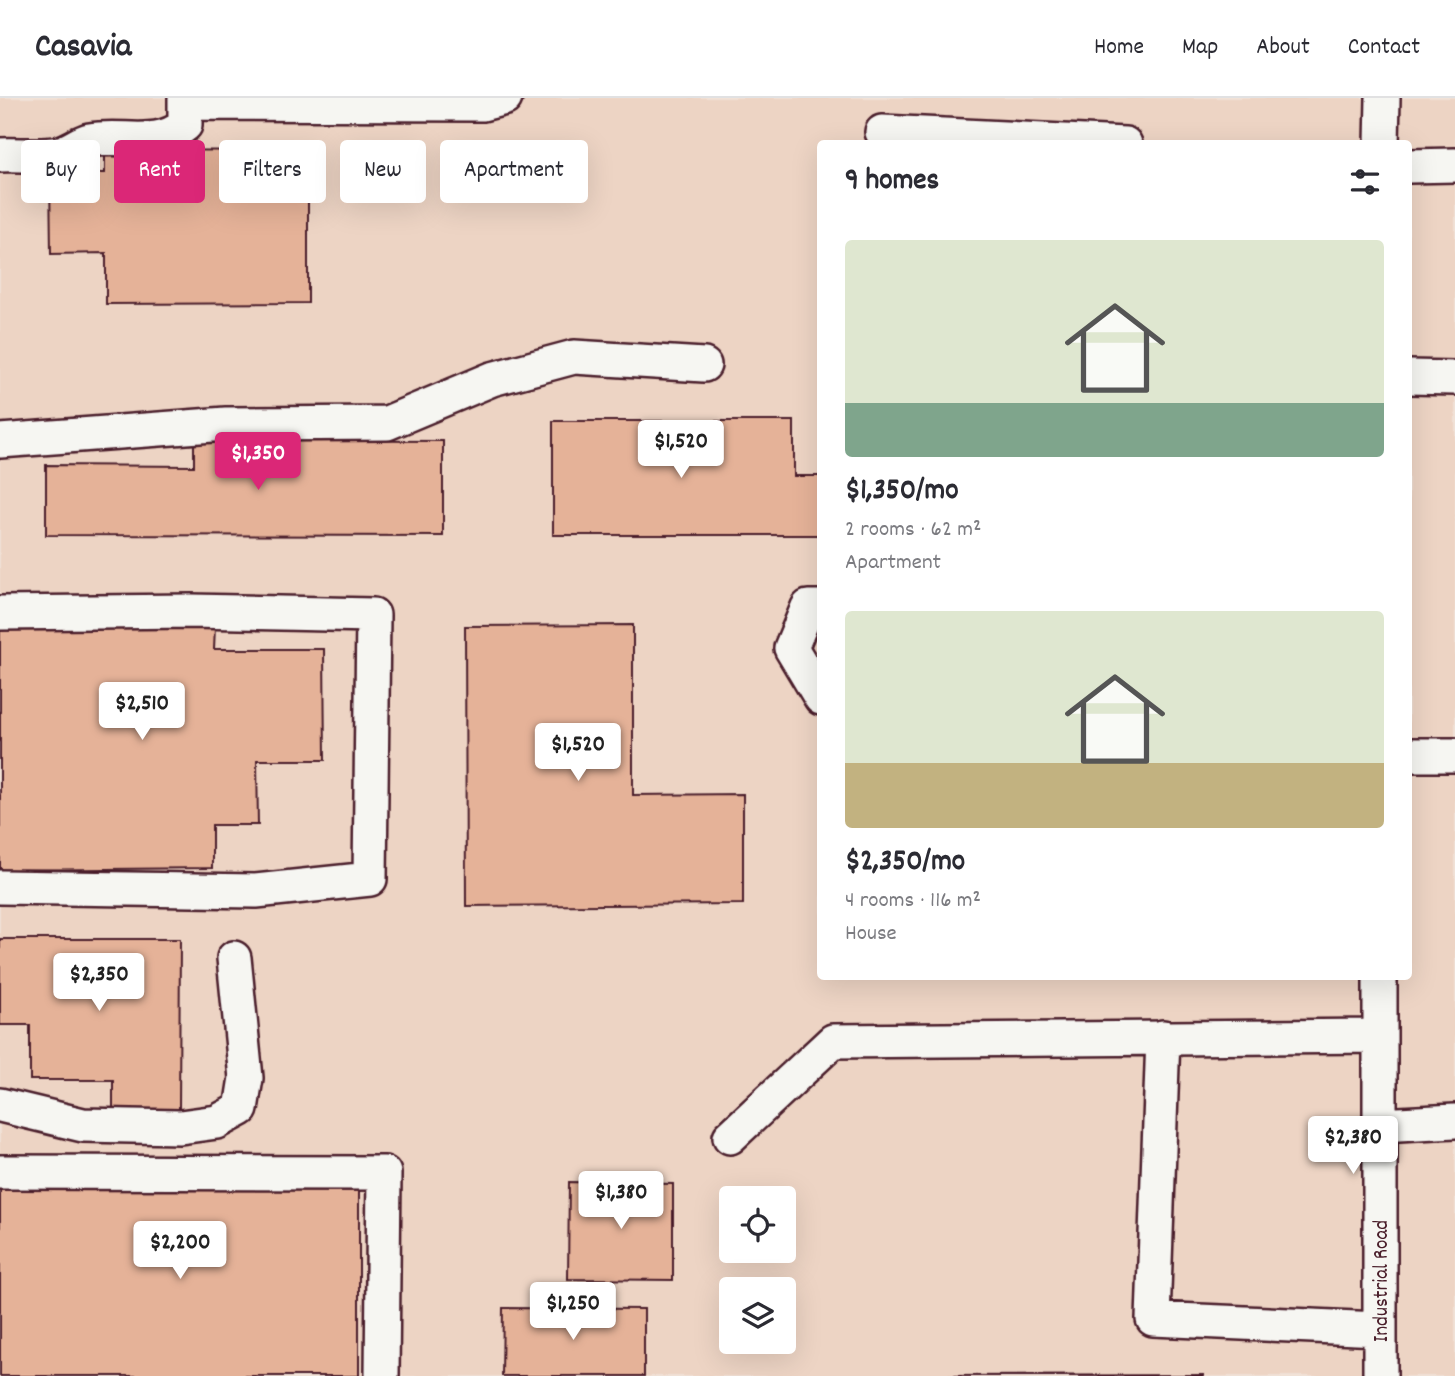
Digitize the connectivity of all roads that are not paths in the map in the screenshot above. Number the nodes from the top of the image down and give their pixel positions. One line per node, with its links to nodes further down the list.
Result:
1 (505, 98): 4 (street)
2 (1382, 98): 7 (street)
3 (185, 100): 4 (street); 8 (street)
4 (358, 101)
5 (882, 132): 6 (street)
6 (1044, 140)
7 (1382, 140)
8 (0, 155)
9 (1455, 164): 10 (street)
10 (1412, 166)
11 (704, 365): 14 (street)
12 (1412, 377): 13 (street)
13 (1455, 378)
14 (0, 441)
15 (817, 607): 17 (street)
16 (0, 613): 20 (street)
17 (817, 691)
18 (1412, 755): 19 (street)
19 (1455, 755)
20 (0, 887)
21 (234, 958): 25 (street)
22 (1380, 980): 23 (street, Industrial Road)
23 (1380, 1035): 24 (street); 27 (street, Industrial Road)
24 (1163, 1037): 28 (street); 30 (street)
25 (0, 1104)
26 (1455, 1121): 27 (street)
27 (1380, 1125): 30 (street, Industrial Road)
28 (730, 1137)
29 (0, 1172): 31 (street)
30 (1379, 1329): 32 (street, Industrial Road)
31 (382, 1376)
32 (1380, 1376)

